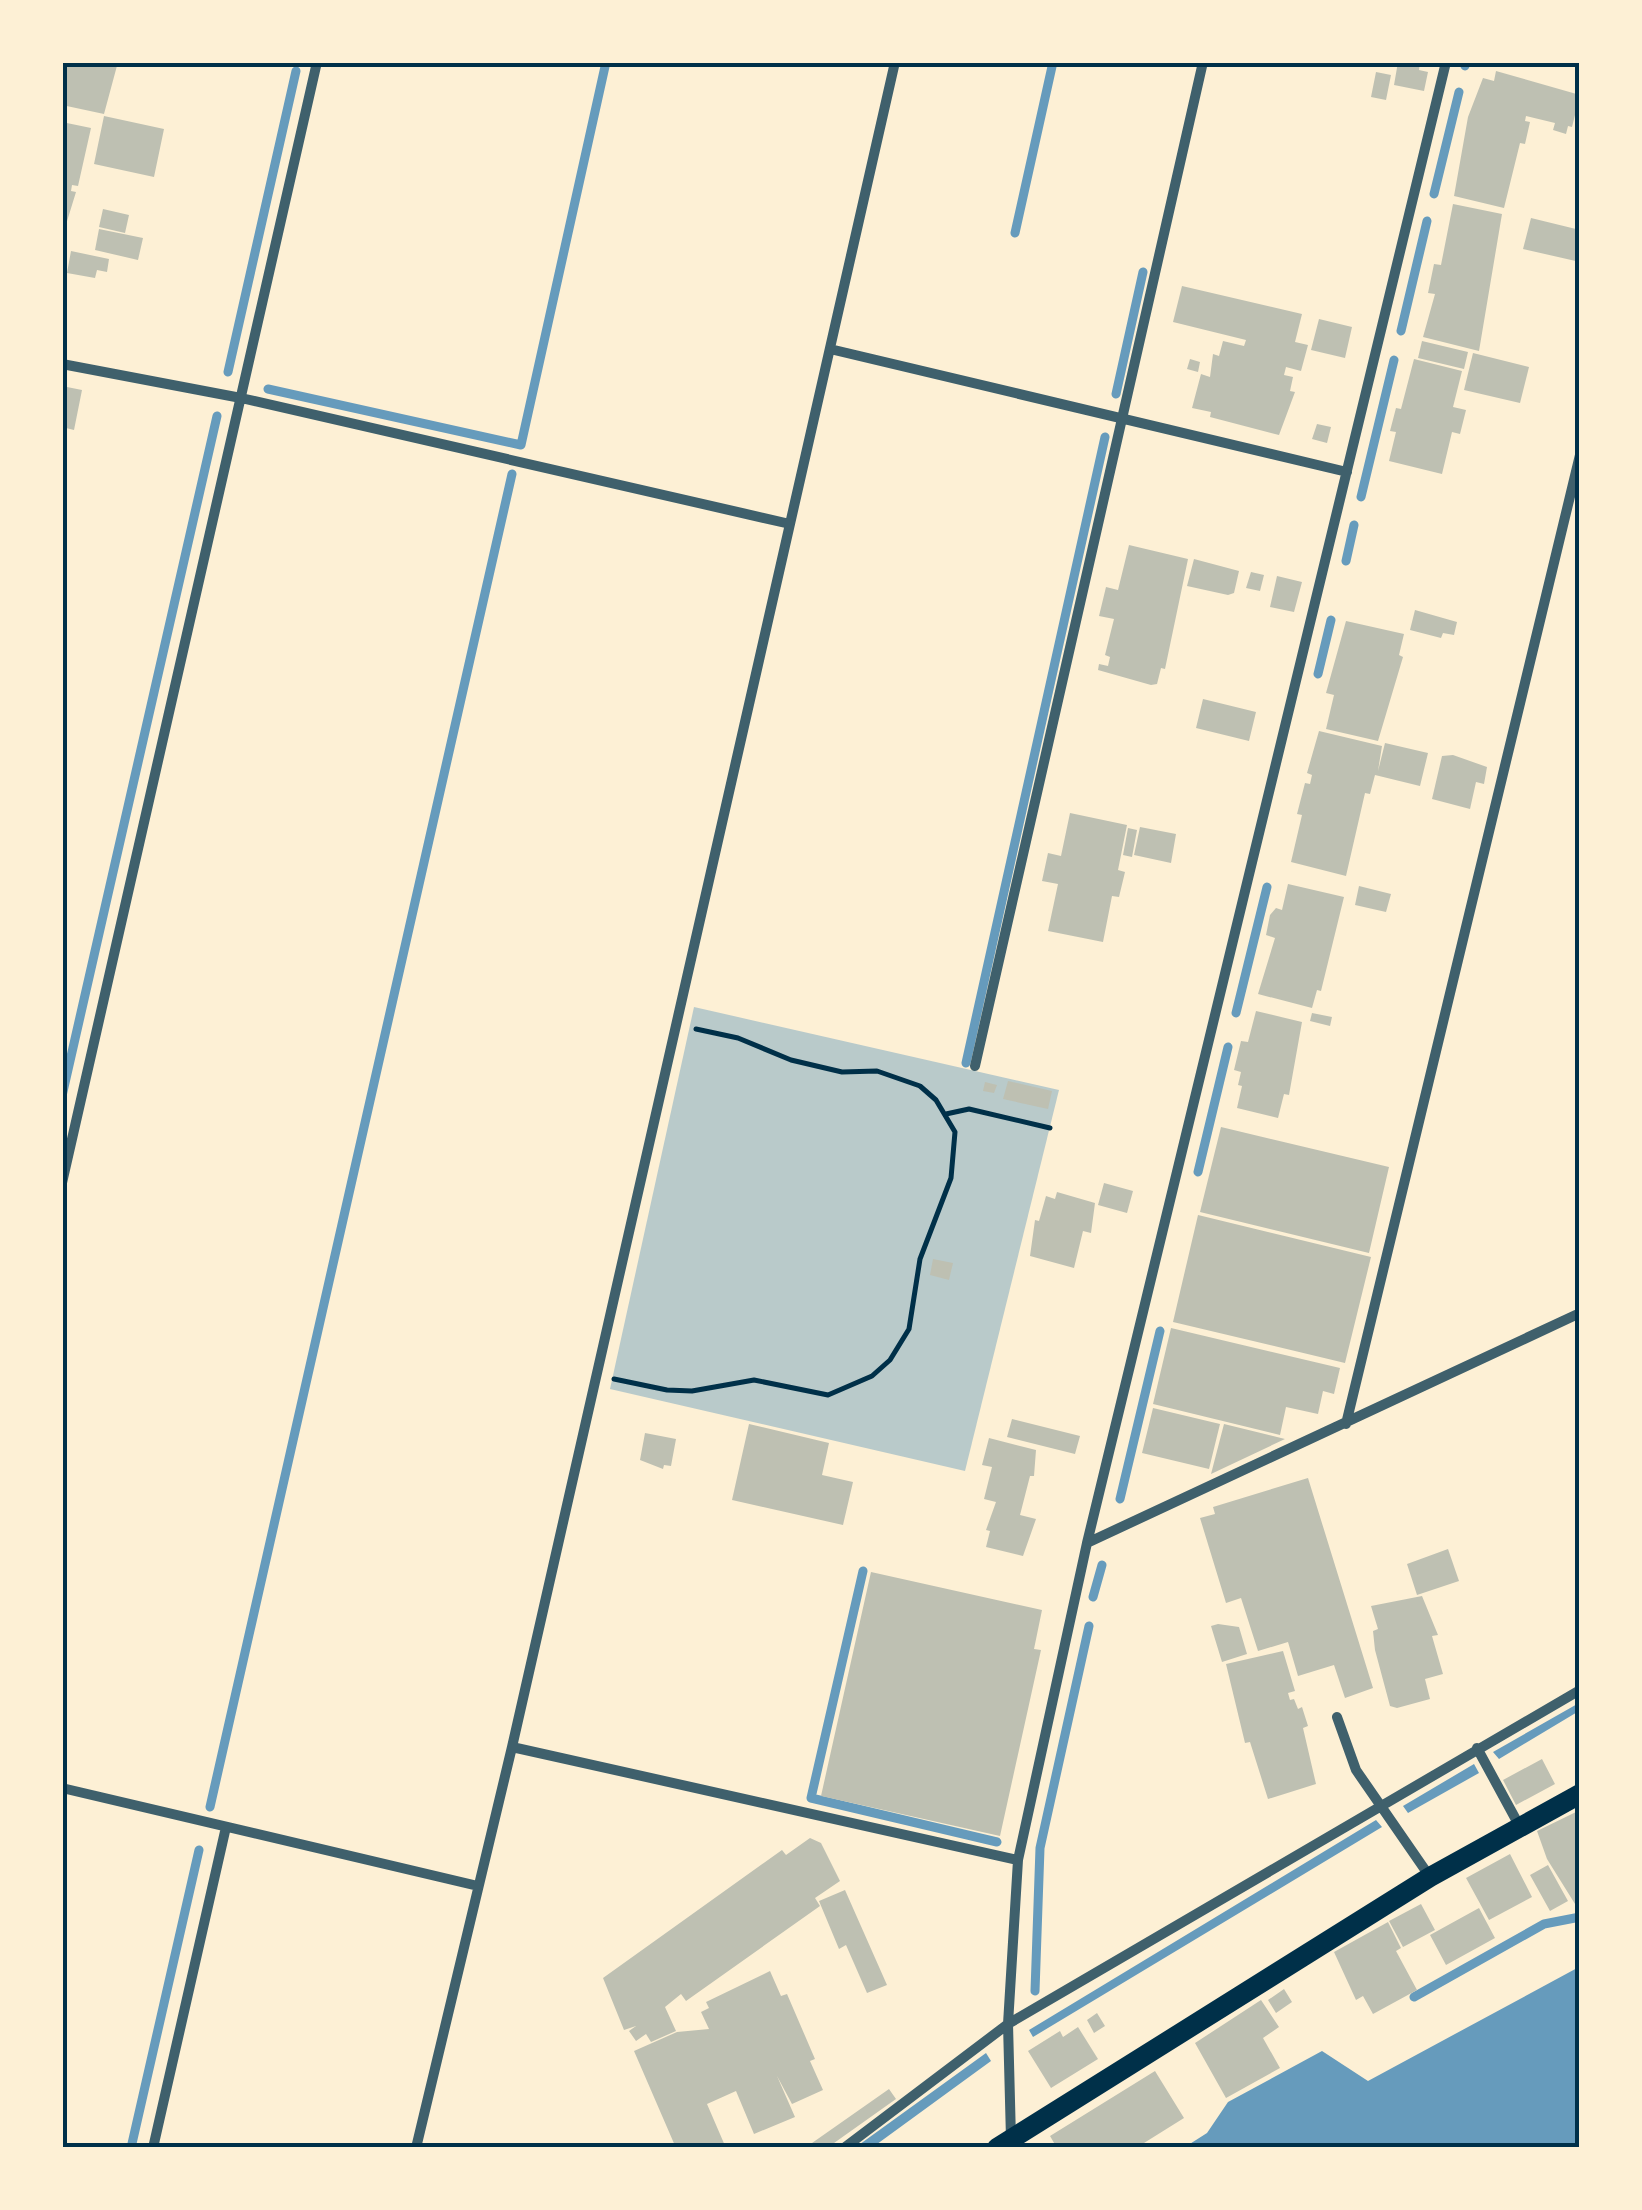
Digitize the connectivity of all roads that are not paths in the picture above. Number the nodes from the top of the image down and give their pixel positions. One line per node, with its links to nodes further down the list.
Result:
1 (316, 62): 7 (street)
2 (895, 62): 5 (street)
3 (1203, 62): 8 (street)
4 (1446, 62): 10 (street)
5 (830, 349): 8 (street); 11 (street)
6 (62, 364): 7 (street)
7 (240, 398): 11 (street); 13 (street)
8 (1122, 419): 10 (street); 12 (street)
9 (1580, 454): 15 (street)
10 (1346, 472): 16 (street)
11 (790, 524): 19 (street)
12 (976, 1066)
13 (62, 1183)
14 (1580, 1313): 15 (street)
15 (1346, 1424): 16 (street)
16 (1087, 1543): 26 (street)
17 (1580, 1690): 20 (street)
18 (1337, 1717): 23 (street)
19 (512, 1747): 26 (street); 28 (street)
20 (1478, 1748): 23 (street); 25 (street)
21 (62, 1788): 24 (street)
22 (1580, 1794): 25 (main road)
23 (1382, 1803): 27 (street); 29 (street)
24 (226, 1826): 28 (street); 31 (street)
25 (1520, 1828): 27 (main road)
26 (1018, 1860): 29 (street)
27 (1430, 1876): 30 (main road)
28 (478, 1886): 32 (street)
29 (1008, 2024): 30 (street); 33 (street)
30 (1004, 2143)
31 (153, 2148)
32 (416, 2148)
33 (844, 2148)

